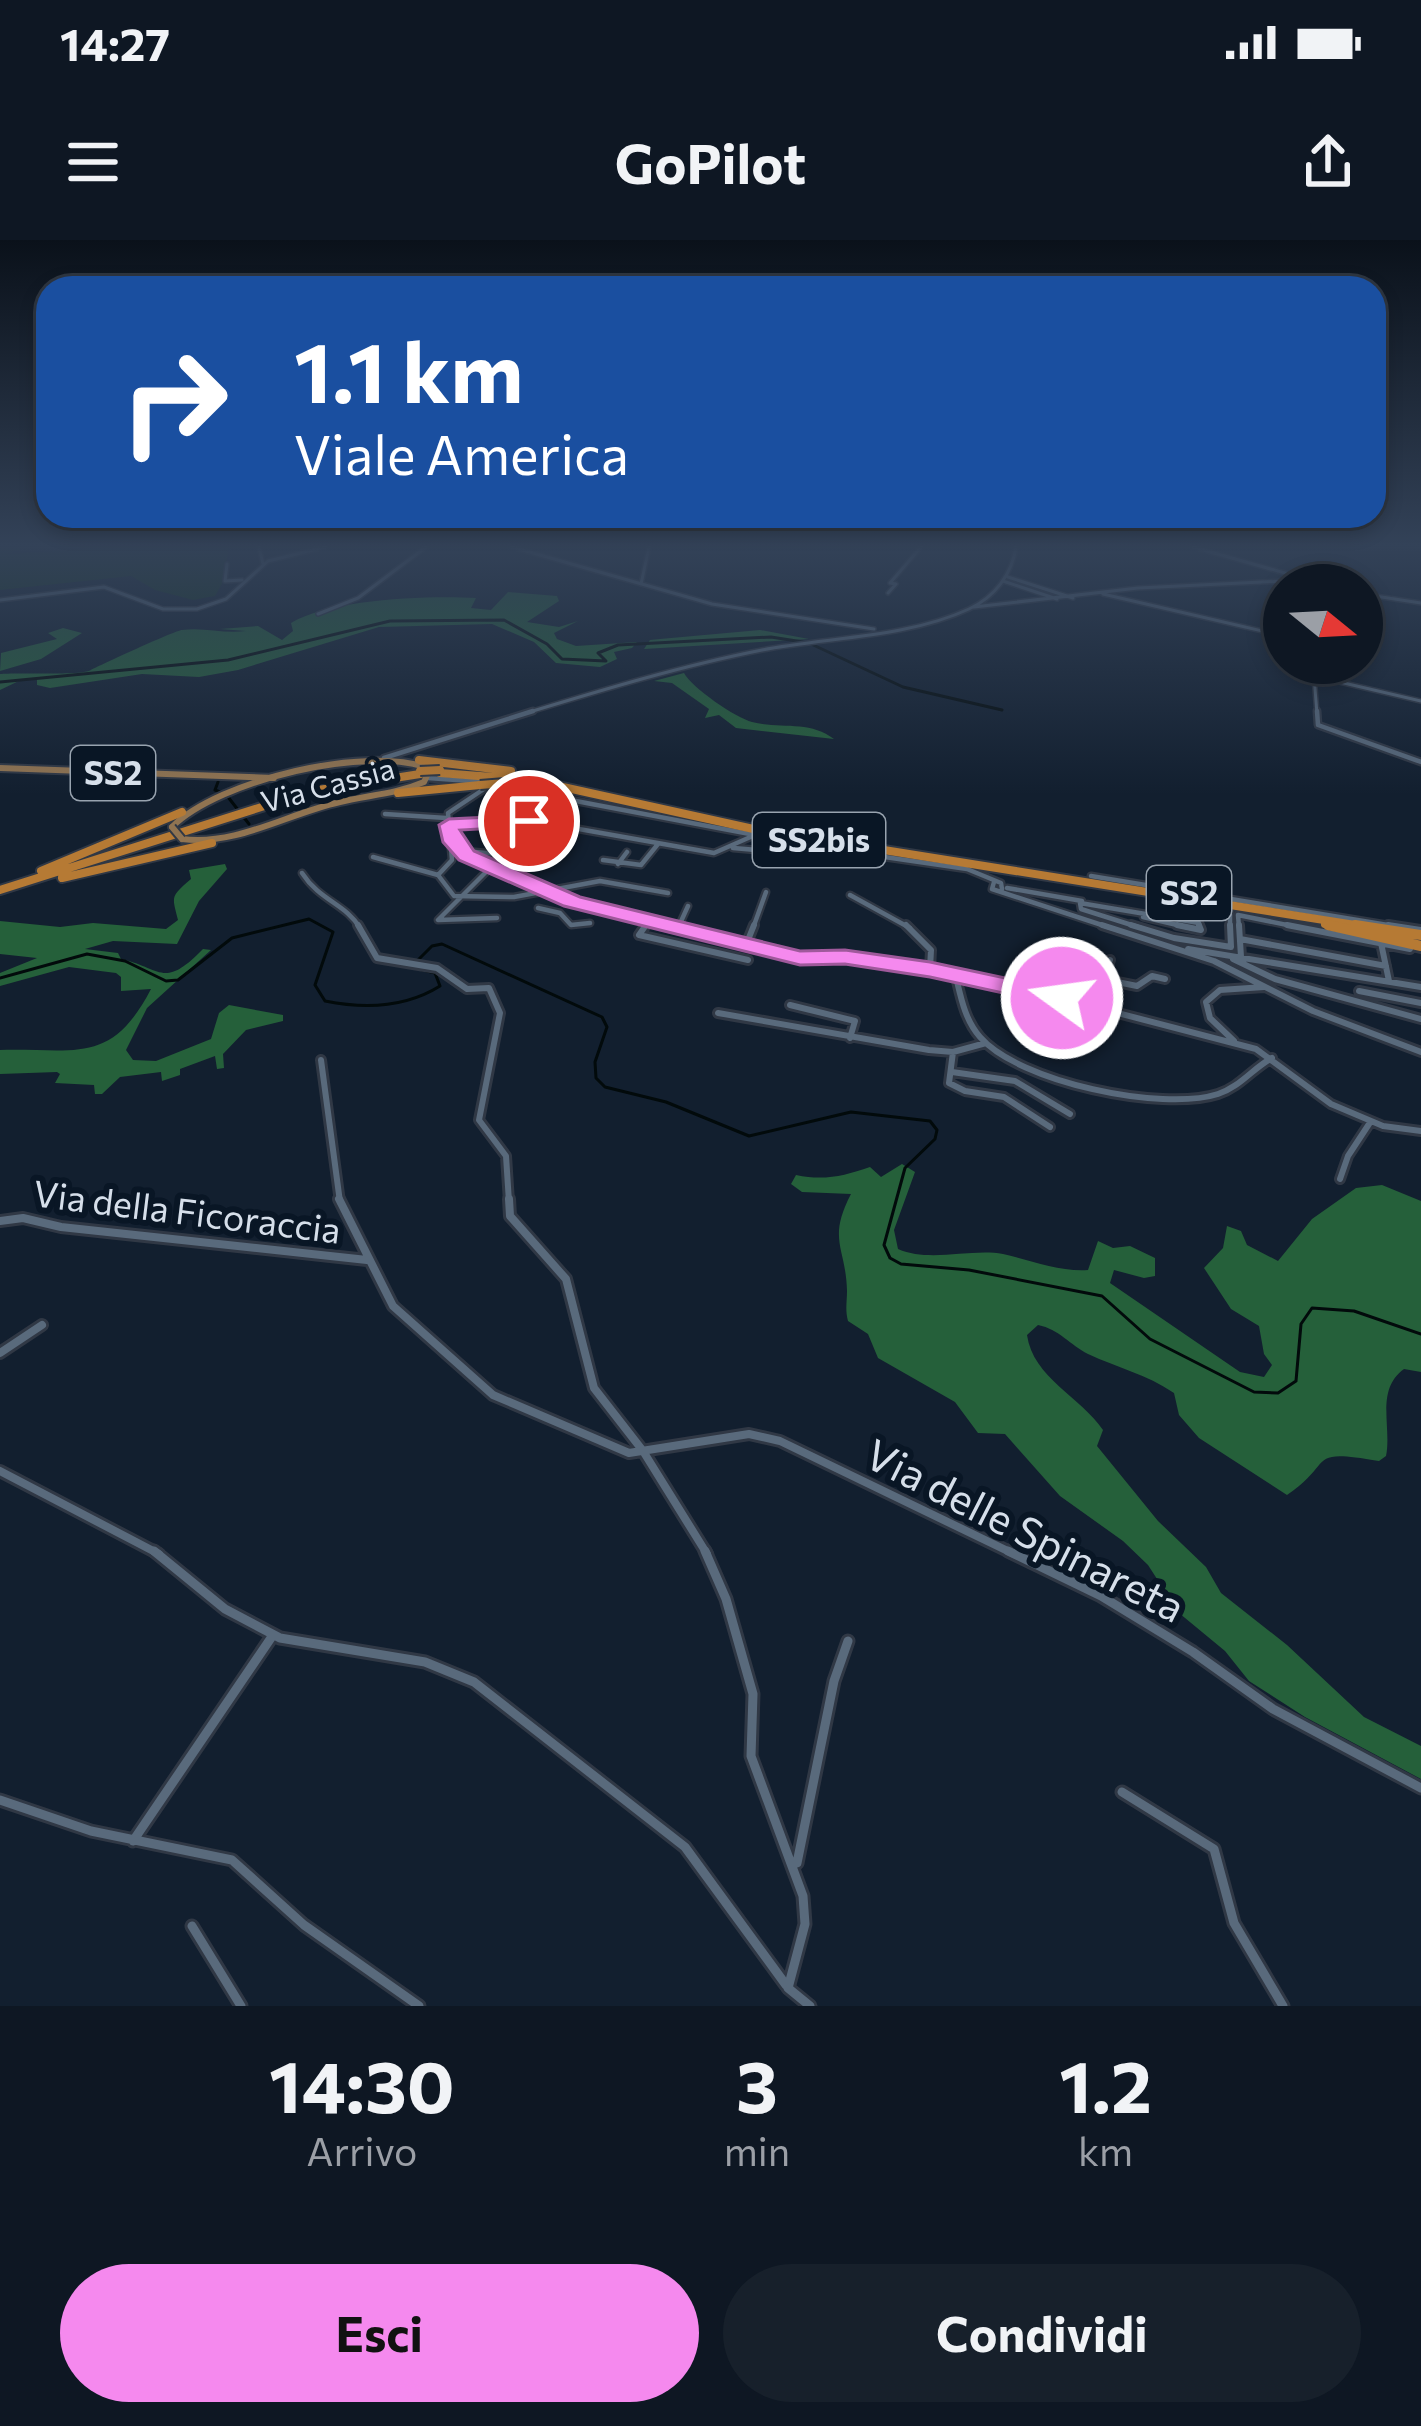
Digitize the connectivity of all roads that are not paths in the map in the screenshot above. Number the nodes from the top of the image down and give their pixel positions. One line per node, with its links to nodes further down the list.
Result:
1 (873, 629): 3 (street)
2 (886, 629): 3 (street)
3 (877, 631): 7 (street)
4 (1315, 684): 9 (street)
5 (1348, 684): 6 (street)
6 (1421, 701)
7 (420, 748): 8 (street); 11 (street)
8 (384, 758): 11 (main road, Via Cassia / SS2); 12 (main road, Via Cassia / SS2)
9 (1421, 762)
10 (0, 769): 13 (main road, Via Cassia / SS2)
11 (422, 771): 14 (street); 15 (highway, SS2bis, bridge); 15 (highway, SS2); 17 (main road, Via Cassia / SS2); 45 (highway, SS2bis)
12 (297, 773): 13 (main road, Via Cassia / SS2); 18 (main road, Via Cassia / SS2)
13 (226, 777): 18 (main road, Via Cassia)
14 (502, 786): 15 (highway, SS2); 17 (highway, SS2, bridge); 21 (street); 22 (street)
15 (577, 789): 16 (highway, SS2bis)
16 (592, 792): 33 (highway, SS2bis); 37 (highway, SS2bis)
17 (398, 794): 25 (main road, Via Cassia / SS2)
18 (230, 796): 19 (main road, Via Cassia / SS2)
19 (182, 812): 25 (main road, Via Cassia / SS2, bridge); 45 (highway)
20 (386, 814): 21 (street)
21 (448, 821): 24 (street); 26 (street)
22 (745, 833): 23 (street); 27 (street)
23 (755, 835): 27 (street); 44 (street)
24 (453, 842): 29 (street); 42 (street)
25 (212, 843): 45 (highway)
26 (658, 844): 28 (street); 36 (street)
27 (738, 844): 28 (street)
28 (730, 848): 35 (street)
29 (460, 851): 31 (street); 39 (street)
30 (627, 852): 36 (street)
31 (498, 854)
32 (374, 857): 42 (street)
33 (958, 858): 38 (highway, SS2)
34 (603, 860): 36 (street)
35 (779, 861)
36 (618, 864)
37 (974, 864): 41 (highway, SS2); 44 (highway)
38 (1016, 867): 43 (highway); 66 (highway, SS2)
39 (490, 868): 46 (street); 50 (street)
40 (302, 873): 111 (street)
41 (1042, 874): 44 (highway); 58 (highway, SS2)
42 (438, 875): 50 (street)
43 (1091, 876): 66 (street)
44 (1000, 885): 53 (street); 70 (street)
45 (0, 889)
46 (542, 890): 48 (street); 50 (street); 51 (street)
47 (766, 892): 69 (street)
48 (668, 893)
49 (850, 895): 77 (street)
50 (461, 897): 61 (street)
51 (572, 902): 59 (street); 62 (street)
52 (688, 905): 65 (street)
53 (1082, 905): 54 (street); 57 (street)
54 (1110, 905): 60 (street); 64 (street)
55 (538, 908): 59 (street)
56 (1198, 908): 57 (street); 60 (street); 64 (street)
57 (1229, 911): 71 (street)
58 (1294, 913): 66 (highway, SS2); 71 (highway)
59 (560, 914): 63 (street)
60 (1154, 915): 64 (street)
61 (497, 918)
62 (648, 922): 65 (street); 74 (street)
63 (590, 923)
64 (1199, 923)
65 (677, 929): 69 (street)
66 (1421, 931)
67 (1240, 939): 68 (street); 73 (street); 76 (street)
68 (1381, 943): 71 (street); 76 (street)
69 (746, 945): 77 (street)
70 (1172, 947): 72 (street); 85 (street)
71 (1421, 948)
72 (1224, 954): 73 (street); 88 (street)
73 (1241, 957): 79 (street)
74 (748, 960)
75 (1110, 960): 81 (street)
76 (1386, 966): 83 (street)
77 (930, 969): 80 (street)
78 (1066, 971): 87 (street)
79 (1357, 976): 83 (street); 86 (street)
80 (956, 977): 87 (street); 95 (street)
81 (1102, 979): 82 (street); 91 (street)
82 (1165, 979)
83 (1394, 982): 84 (street)
84 (1421, 985)
85 (1267, 987): 96 (street); 98 (street)
86 (1360, 991): 88 (street); 89 (street)
87 (1062, 998): 91 (street)
88 (1362, 1003): 93 (street)
89 (1421, 1003)
90 (790, 1004): 94 (street)
91 (1093, 1006): 96 (street)
92 (718, 1013): 94 (street)
93 (1421, 1019)
94 (850, 1038): 97 (street)
95 (986, 1043): 97 (street); 99 (street)
96 (1237, 1044): 99 (street)
97 (952, 1052): 101 (street)
98 (1421, 1052)
99 (1272, 1058): 103 (street)
100 (321, 1060): 108 (street)
101 (952, 1072): 102 (street); 104 (street)
102 (1070, 1114)
103 (1371, 1121): 105 (street); 106 (street)
104 (1050, 1127)
105 (1421, 1131)
106 (1340, 1179)
107 (0, 1221): 108 (street, Via della Ficoraccia)
108 (367, 1260): 111 (street)
109 (42, 1325): 110 (street)
110 (0, 1353)
111 (643, 1451): 115 (street, Via delle Spinareta); 119 (street)
112 (0, 1471): 113 (street)
113 (272, 1635): 118 (street); 121 (street)
114 (848, 1641): 119 (street)
115 (1421, 1787)
116 (1122, 1792): 125 (street)
117 (0, 1800): 118 (street)
118 (133, 1841): 123 (street)
119 (796, 1867): 121 (street)
120 (192, 1926): 122 (street)
121 (788, 1988): 124 (street)
122 (241, 2006)
123 (419, 2006)
124 (810, 2006)
125 (1283, 2006)

